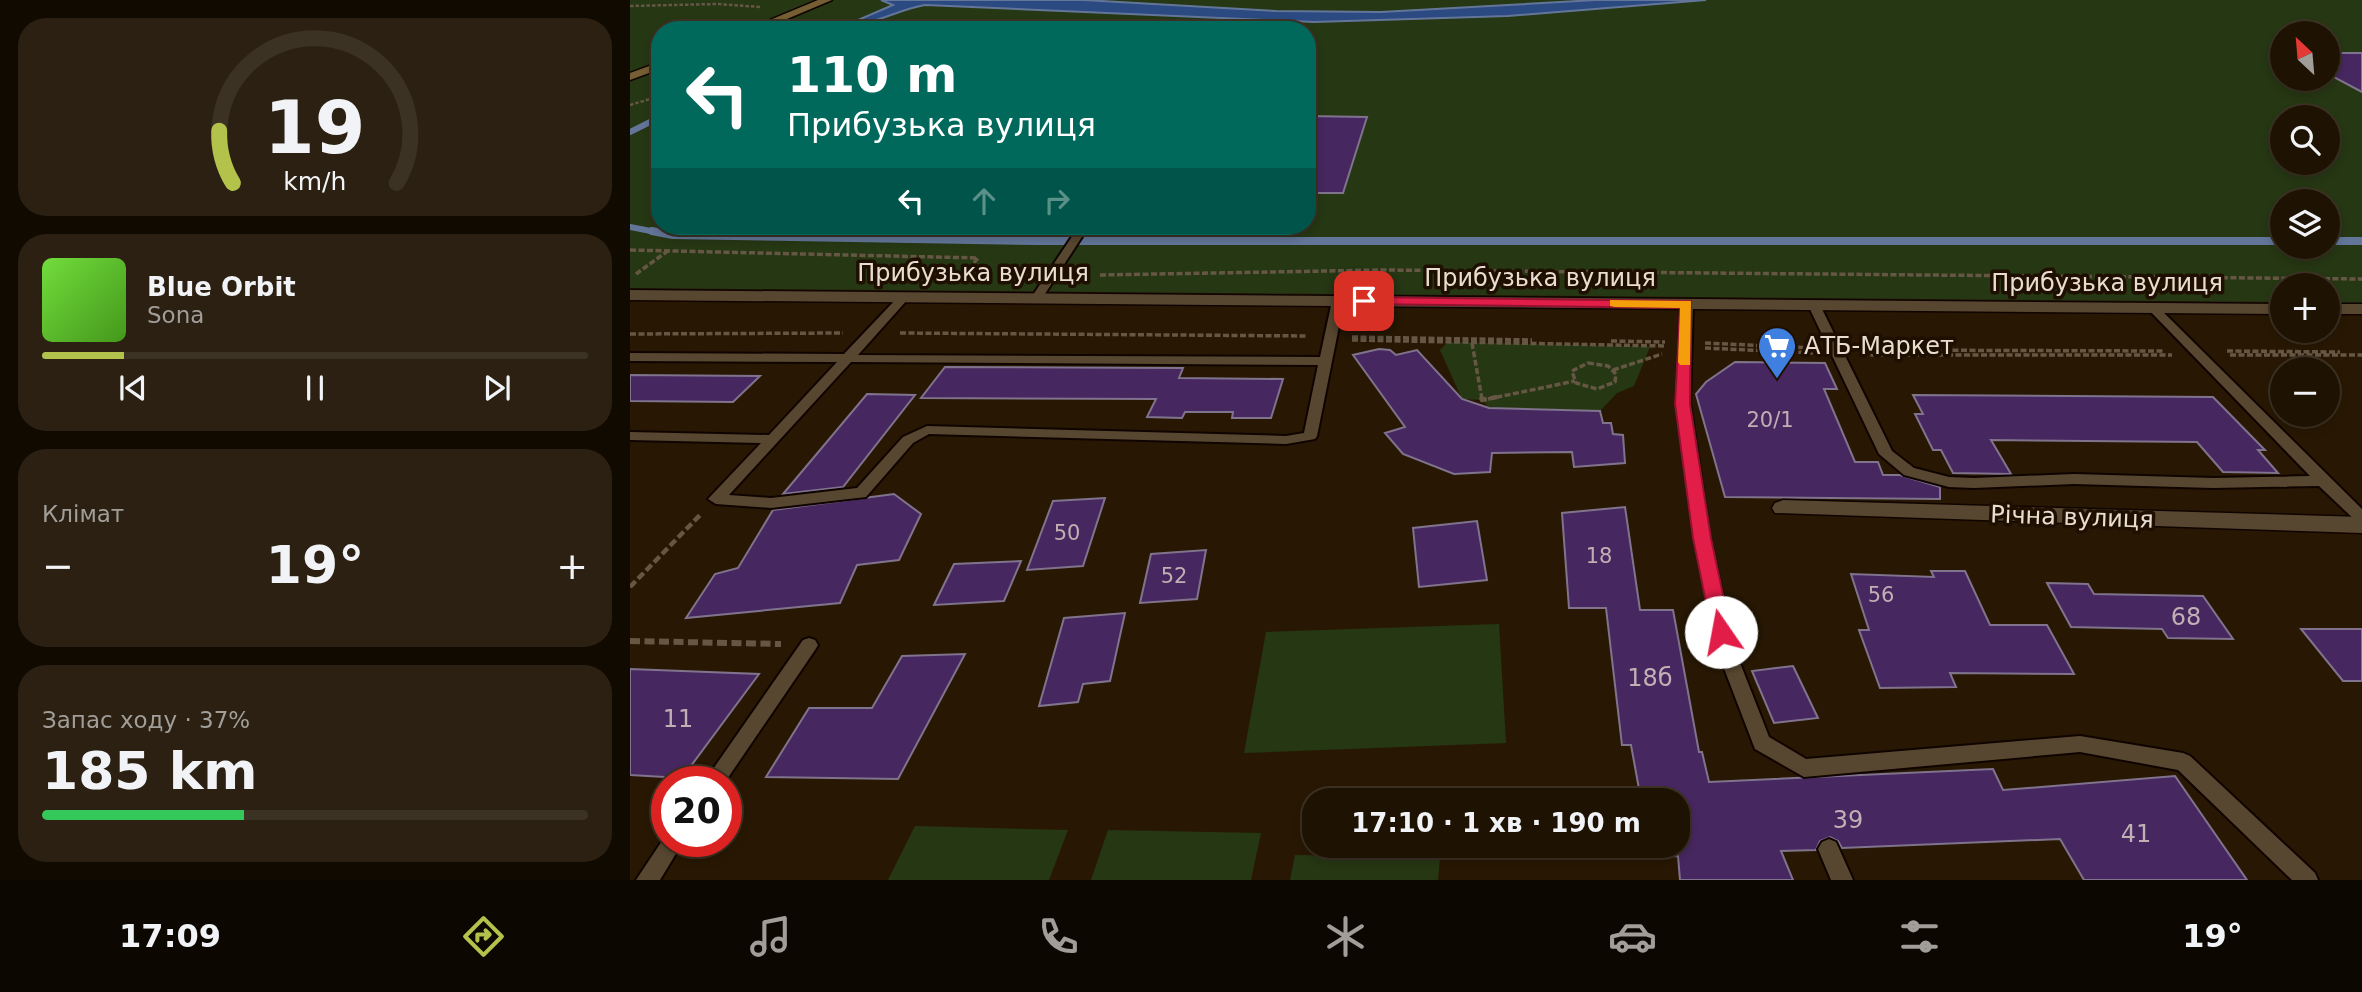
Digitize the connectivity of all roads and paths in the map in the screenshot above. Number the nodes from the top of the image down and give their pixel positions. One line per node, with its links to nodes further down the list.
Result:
1 (827, 0): 4 (main road)
2 (630, 6): 3 (path)
3 (766, 9)
4 (774, 21)
5 (651, 69): 6 (main road)
6 (630, 77)
7 (651, 99): 8 (path)
8 (630, 105)
9 (1078, 235): 12 (lane)
10 (630, 250): 11 (path)
11 (669, 250): 13 (path); 16 (path)
12 (1052, 276): 17 (path); 20 (lane)
13 (962, 277): 14 (path); 15 (path)
14 (975, 277)
15 (949, 278)
16 (630, 279)
17 (2362, 279)
18 (630, 295): 19 (street, Прибузька вулиця)
19 (904, 297): 20 (street, Прибузька вулиця); 28 (lane)
20 (1037, 298): 21 (street, Прибузька вулиця)
21 (1338, 301): 22 (street, Прибузька вулиця); 30 (lane)
22 (1687, 304): 23 (street, Прибузька вулиця); 32 (lane)
23 (1814, 305): 24 (street, Прибузька вулиця); 33 (lane)
24 (2153, 308): 25 (street, Прибузька вулиця); 34 (lane)
25 (2270, 309)
26 (2340, 309): 27 (street)
27 (2362, 309)
28 (871, 333): 29 (path); 30 (path); 37 (lane)
29 (630, 334)
30 (1329, 336): 32 (path); 38 (lane)
31 (1472, 343): 40 (path)
32 (1686, 345): 33 (path); 39 (path); 56 (lane)
33 (1837, 352): 34 (path); 43 (lane)
34 (2202, 353): 35 (path); 43 (lane)
35 (2362, 354)
36 (630, 356): 37 (lane)
37 (848, 357): 38 (lane); 42 (lane)
38 (1324, 361): 42 (lane)
39 (1613, 370): 40 (path); 40 (path)
40 (1575, 382)
41 (630, 436): 42 (lane)
42 (774, 439)
43 (2322, 481): 45 (lane)
44 (1783, 508): 47 (street, Річна вулиця)
45 (2362, 518)
46 (696, 519): 48 (path)
47 (2362, 526)
48 (630, 587)
49 (630, 641): 50 (path)
50 (809, 645): 51 (lane)
51 (726, 766)
52 (1829, 849): 55 (lane)
53 (663, 857): 54 (lane)
54 (647, 880)
55 (1842, 880)
56 (2307, 880)

